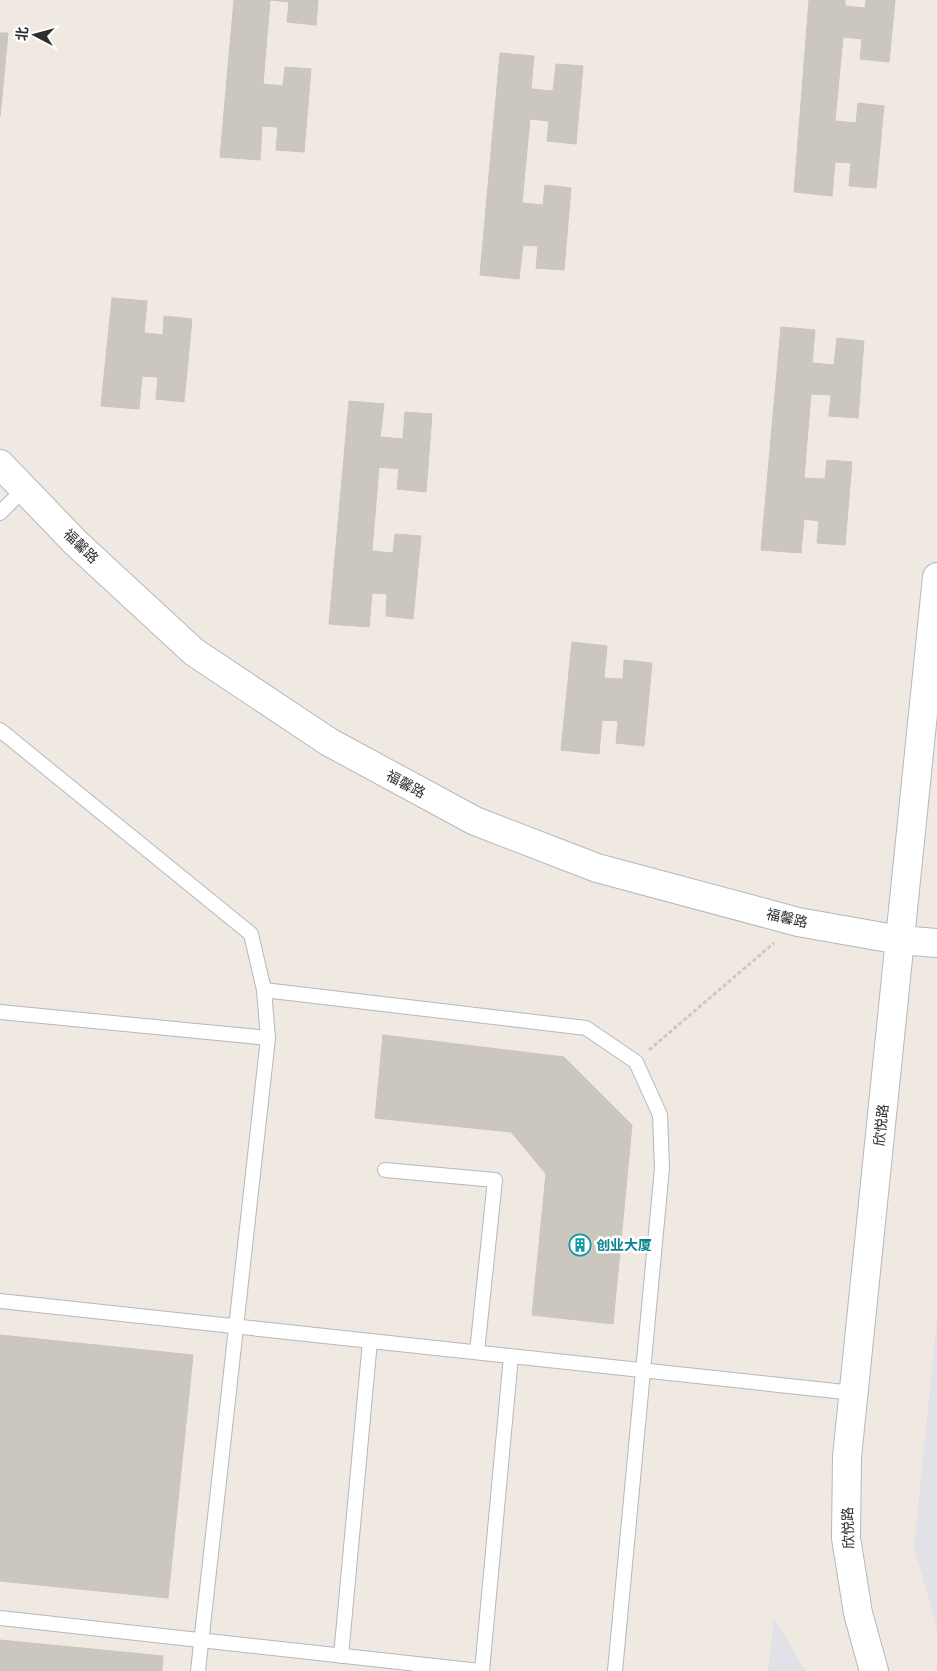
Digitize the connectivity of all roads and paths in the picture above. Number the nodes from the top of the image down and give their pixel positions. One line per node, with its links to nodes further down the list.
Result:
1 (0, 464): 2 (street, 福馨路)
2 (24, 489): 3 (lane); 6 (street, 福馨路)
3 (0, 513)
4 (937, 577): 7 (street, 欣悦路)
5 (0, 730): 9 (lane)
6 (798, 922): 7 (street, 福馨路); 12 (path)
7 (900, 940): 8 (street, 福馨路); 20 (street, 欣悦路)
8 (937, 943)
9 (264, 990): 11 (lane); 12 (lane)
10 (0, 1012): 11 (lane)
11 (268, 1038): 15 (lane)
12 (636, 1062): 19 (lane)
13 (385, 1170): 17 (lane)
14 (0, 1301): 15 (lane)
15 (236, 1326): 16 (lane); 22 (lane)
16 (370, 1341): 17 (lane); 23 (lane)
17 (477, 1352): 18 (lane)
18 (511, 1356): 19 (lane); 25 (lane)
19 (643, 1370): 20 (lane); 26 (lane)
20 (854, 1393): 27 (street, 欣悦路)
21 (0, 1618): 22 (lane)
22 (202, 1641): 23 (lane); 24 (lane)
23 (341, 1656): 25 (lane)
24 (198, 1671)
25 (481, 1671)
26 (615, 1671)
27 (874, 1671)

